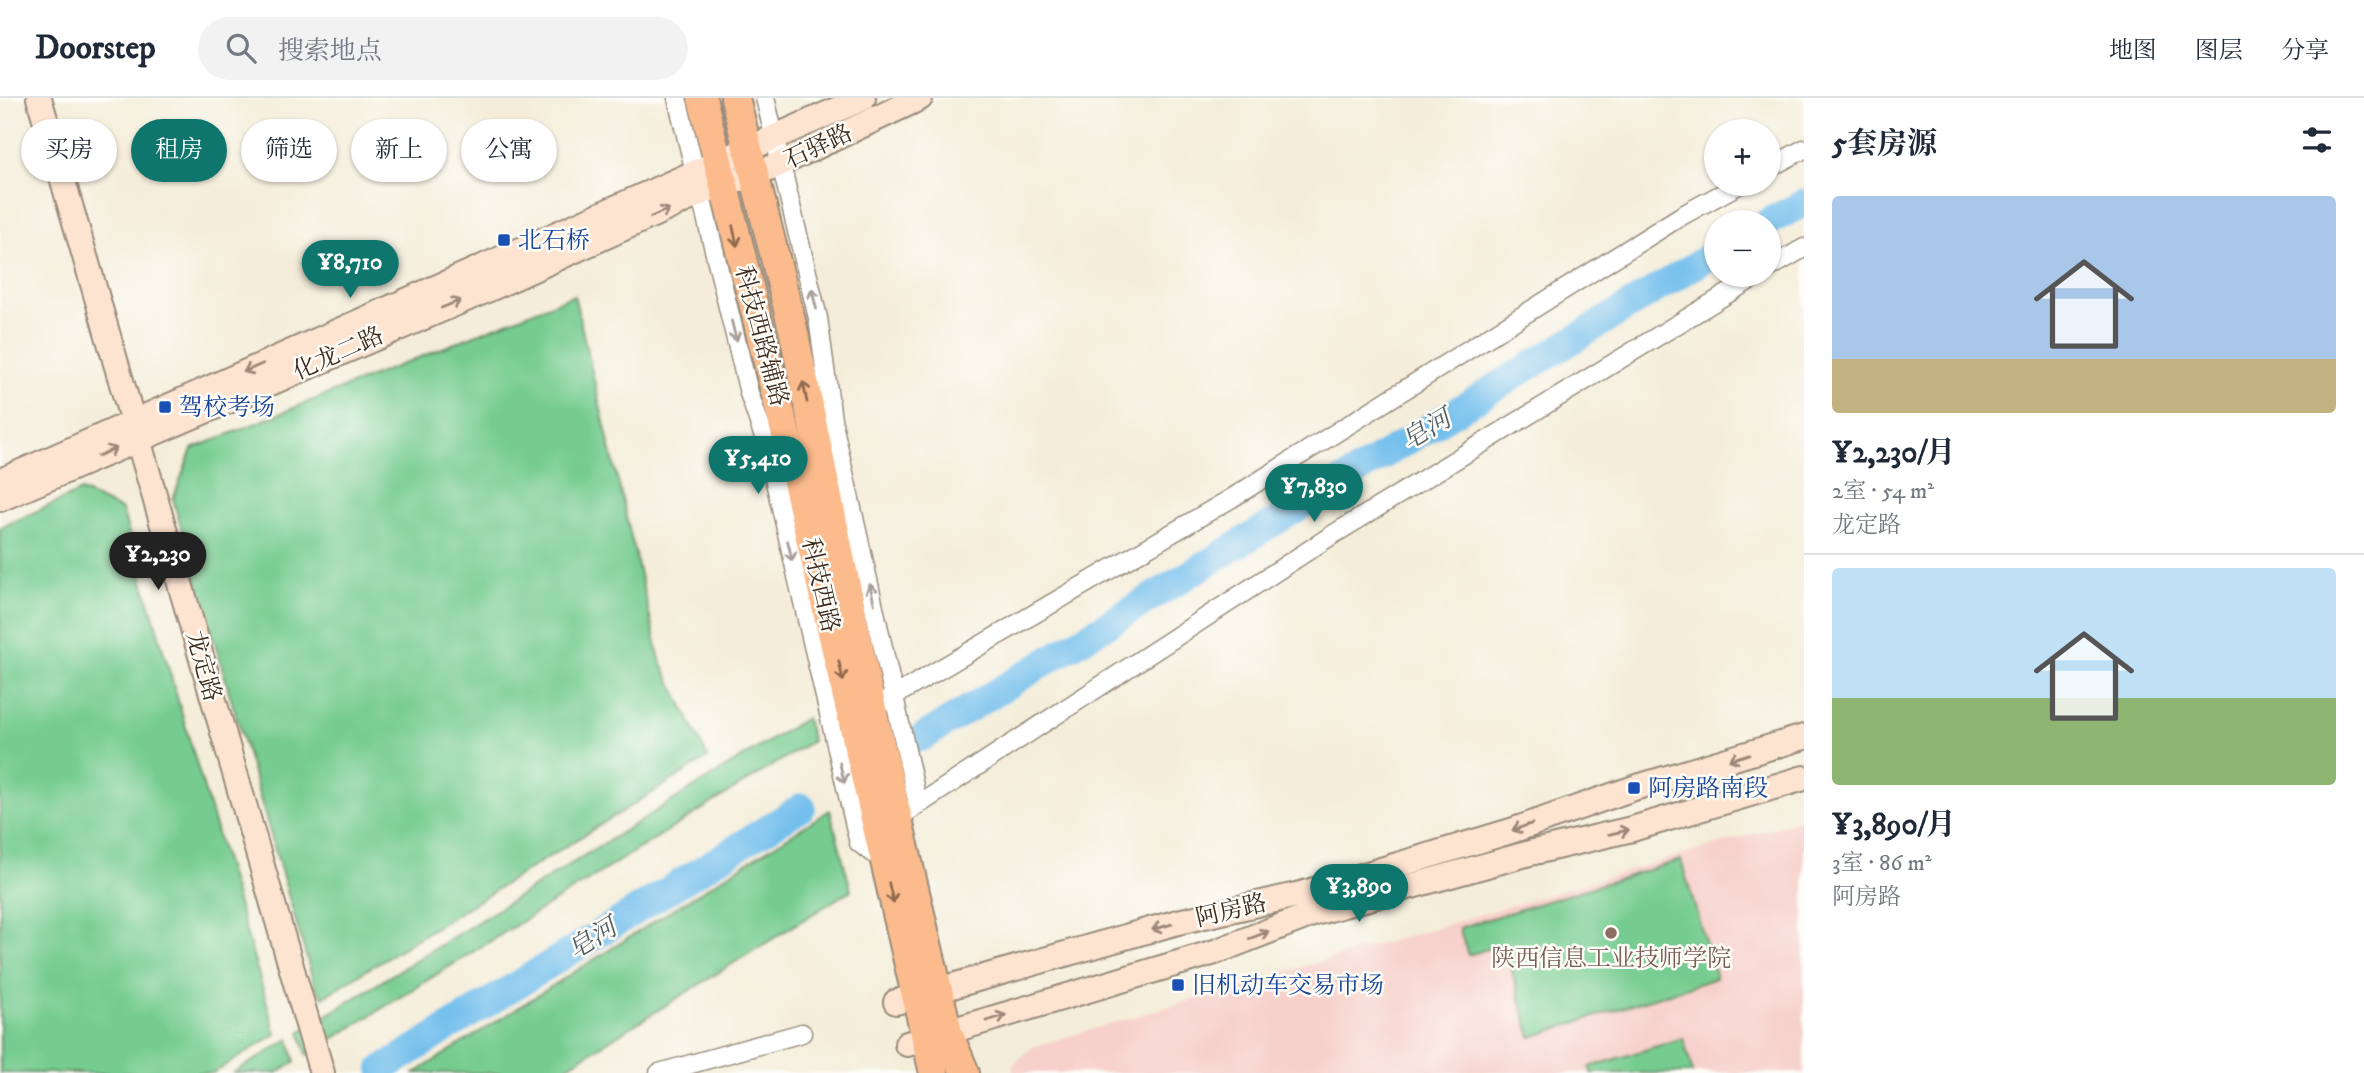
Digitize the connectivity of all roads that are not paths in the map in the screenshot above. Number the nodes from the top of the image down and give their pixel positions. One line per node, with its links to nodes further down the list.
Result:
1 (38, 98): 18 (street, 龙定路)
2 (677, 98): 13 (street)
3 (702, 98): 13 (main road, 科技西路)
4 (736, 98): 11 (main road, 科技西路)
5 (765, 98): 8 (street, 科技西路辅路)
6 (863, 98): 8 (street, 石驿路)
7 (920, 98): 12 (street, 石驿路)
8 (775, 137): 11 (street, 石驿路); 12 (street, 科技西路辅路)
9 (1804, 149): 10 (street)
10 (1781, 161)
11 (751, 162): 12 (street, 石驿路); 13 (street, 石驿路); 21 (main road, 科技西路, one-way to 11)
12 (781, 163): 21 (street, 科技西路辅路, one-way to 12)
13 (710, 177): 18 (street, 化龙二路); 25 (main road, 科技西路, one-way to 25)
14 (1718, 196): 21 (street)
15 (1804, 248): 16 (street)
16 (1781, 261)
17 (1738, 287): 24 (street)
18 (134, 431): 19 (street, 化龙二路); 20 (street, 化龙二路, one-way to 18); 28 (street, 龙定路)
19 (0, 481)
20 (0, 499)
21 (883, 702): 24 (main road, 科技西路)
22 (1804, 737): 25 (street, 阿房路, one-way to 25)
23 (1804, 778): 27 (street, 阿房路, one-way to 23)
24 (908, 811): 25 (main road, 科技西路)
25 (916, 997): 27 (main road, 科技西路)
26 (802, 1033): 29 (street)
27 (926, 1039): 30 (main road, 科技西路); 31 (main road, 科技西路)
28 (323, 1073)
29 (659, 1073)
30 (934, 1073)
31 (965, 1073)

